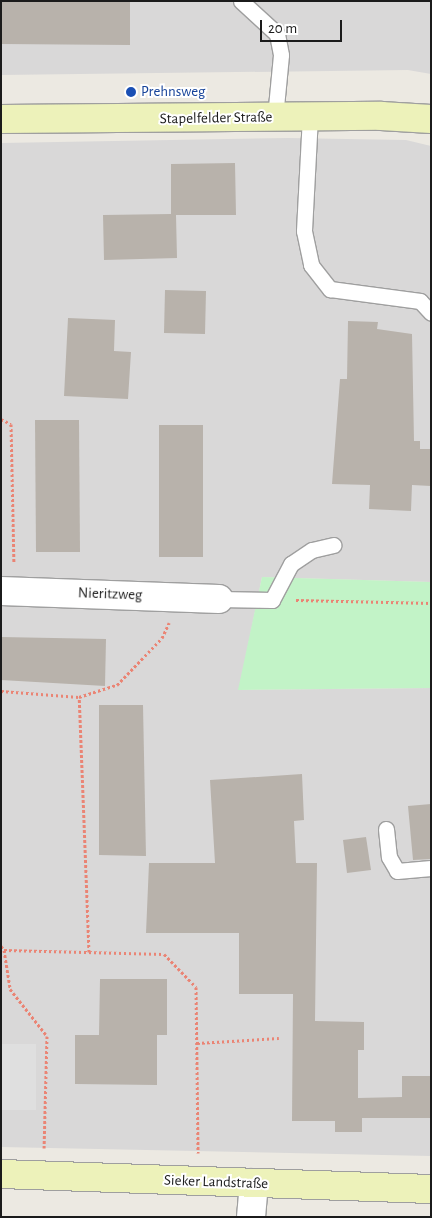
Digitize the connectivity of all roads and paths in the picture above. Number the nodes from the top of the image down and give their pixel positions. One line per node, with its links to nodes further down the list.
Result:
1 (241, 1): 3 (lane)
2 (310, 116): 3 (main road, Stapelfelder Straße); 5 (main road, Stapelfelder Straße); 6 (lane)
3 (275, 117): 4 (main road, Stapelfelder Straße)
4 (1, 119)
5 (431, 120)
6 (431, 313)
7 (1, 419): 9 (path)
8 (333, 544): 12 (lane)
9 (8, 591): 10 (street, Nieritzweg)
10 (182, 597): 11 (street, Nieritzweg); 15 (path)
11 (218, 599): 12 (lane)
12 (272, 600): 13 (path)
13 (431, 602)
14 (1, 691): 15 (path)
15 (79, 697): 20 (path)
16 (386, 829): 17 (lane)
17 (431, 868)
18 (1, 946): 19 (path)
19 (4, 950): 20 (path); 24 (path)
20 (89, 952): 22 (path)
21 (280, 1038): 22 (path)
22 (197, 1044): 25 (path)
23 (1, 1174): 24 (main road, Sieker Landstraße)
24 (43, 1176): 25 (main road, Sieker Landstraße)
25 (198, 1181): 26 (main road, Sieker Landstraße)
26 (254, 1183): 27 (main road, Sieker Landstraße); 28 (street)
27 (431, 1189)
28 (251, 1217)

